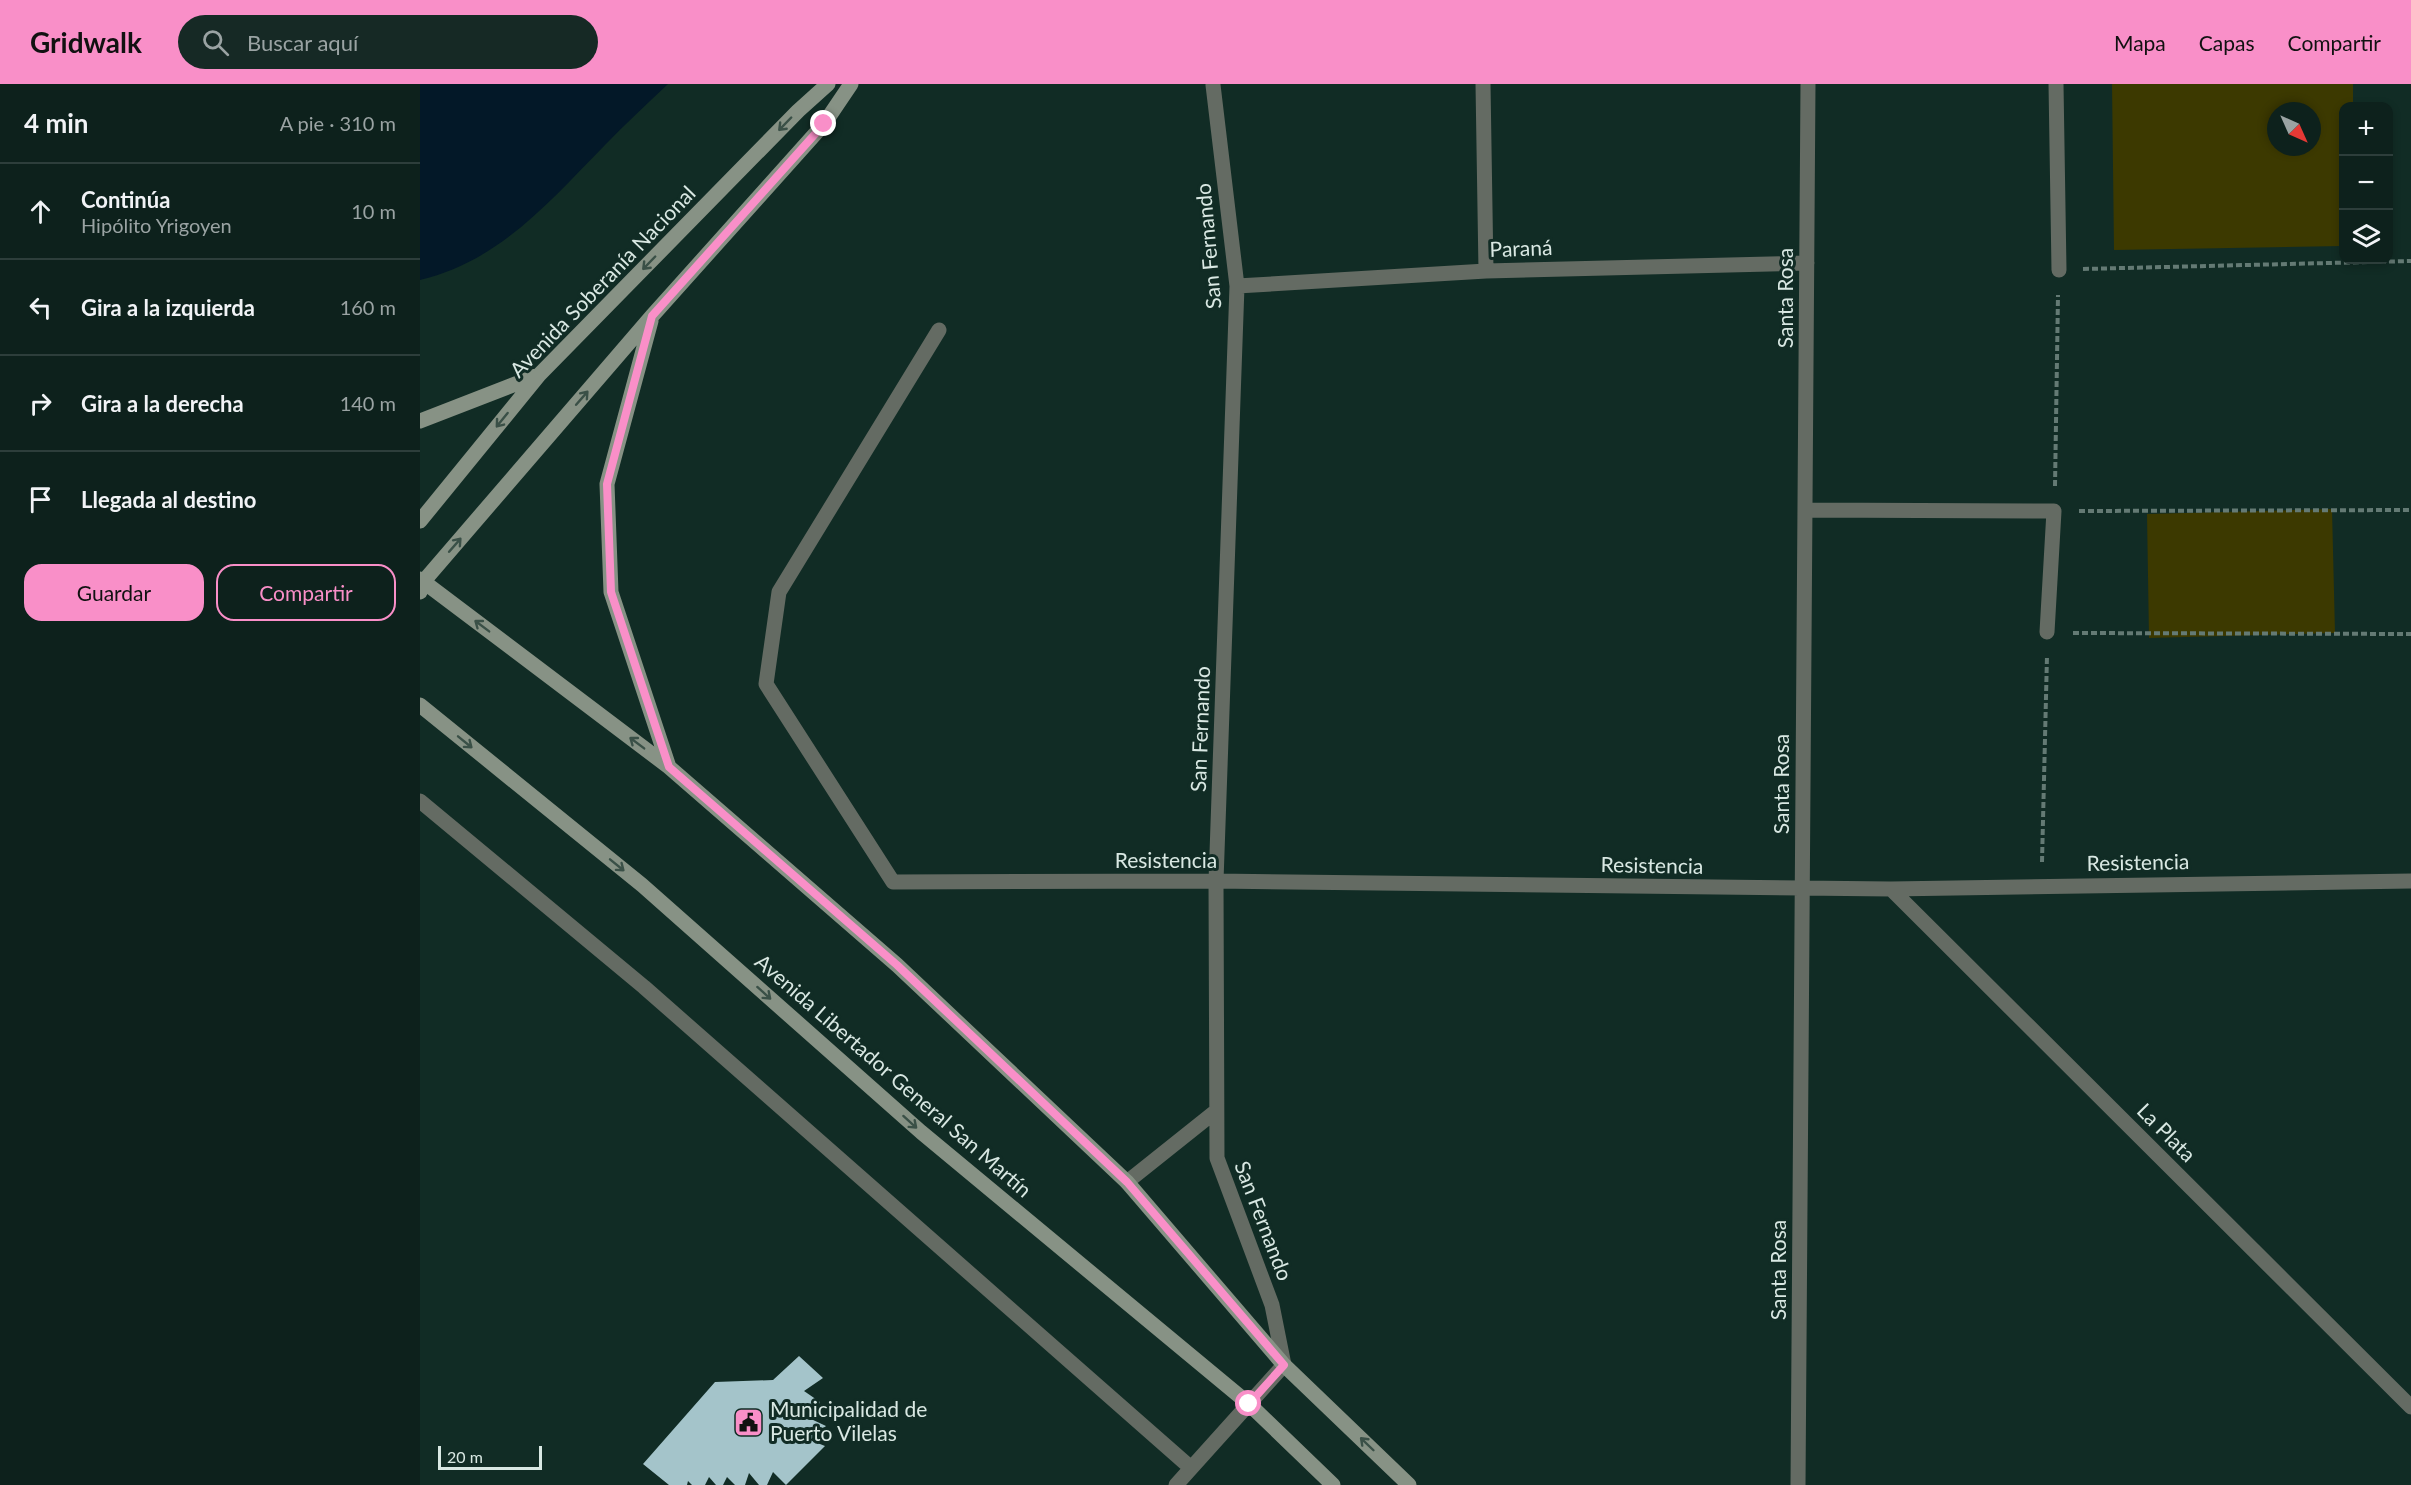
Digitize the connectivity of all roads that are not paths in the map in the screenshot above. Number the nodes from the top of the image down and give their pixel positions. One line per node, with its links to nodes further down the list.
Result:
1 (828, 84): 13 (main road, Avenida Soberanía Nacional, one-way to 13)
2 (850, 84): 11 (main road)
3 (1483, 84): 9 (street)
4 (1808, 84): 7 (street, Santa Rosa)
5 (2056, 84): 8 (street)
6 (1213, 85): 10 (street, San Fernando)
7 (1807, 263): 9 (street, Paraná); 15 (street, Santa Rosa)
8 (2059, 270)
9 (1486, 271): 10 (street, Paraná)
10 (1237, 286): 22 (street, San Fernando)
11 (652, 316): 17 (main road, one-way to 11); 20 (main road)
12 (939, 330): 22 (street, Resistencia)
13 (539, 375): 14 (main road); 16 (main road, Avenida Soberanía Nacional, one-way to 16)
14 (420, 421)
15 (1805, 510): 18 (street); 24 (street, Santa Rosa)
16 (420, 521)
17 (421, 584): 20 (main road, one-way to 17)
18 (2047, 632)
19 (420, 705): 29 (main road, Avenida Libertador General San Martín, one-way to 29)
20 (669, 767): 27 (main road)
21 (420, 801): 31 (street)
22 (1216, 881): 24 (street, Resistencia); 26 (street, San Fernando)
23 (2411, 881): 25 (street, Resistencia)
24 (1803, 888): 25 (street, Resistencia); 35 (street, Santa Rosa)
25 (1891, 889): 30 (street, La Plata)
26 (1216, 1111): 27 (street); 28 (street, San Fernando)
27 (1127, 1182): 28 (main road)
28 (1284, 1365): 29 (street); 34 (main road, one-way to 28)
29 (1249, 1404): 31 (street); 33 (main road, Avenida Libertador General San Martín)
30 (2411, 1407)
31 (1191, 1468): 32 (street)
32 (1176, 1485)
33 (1333, 1485)
34 (1409, 1485)
35 (1798, 1485)

